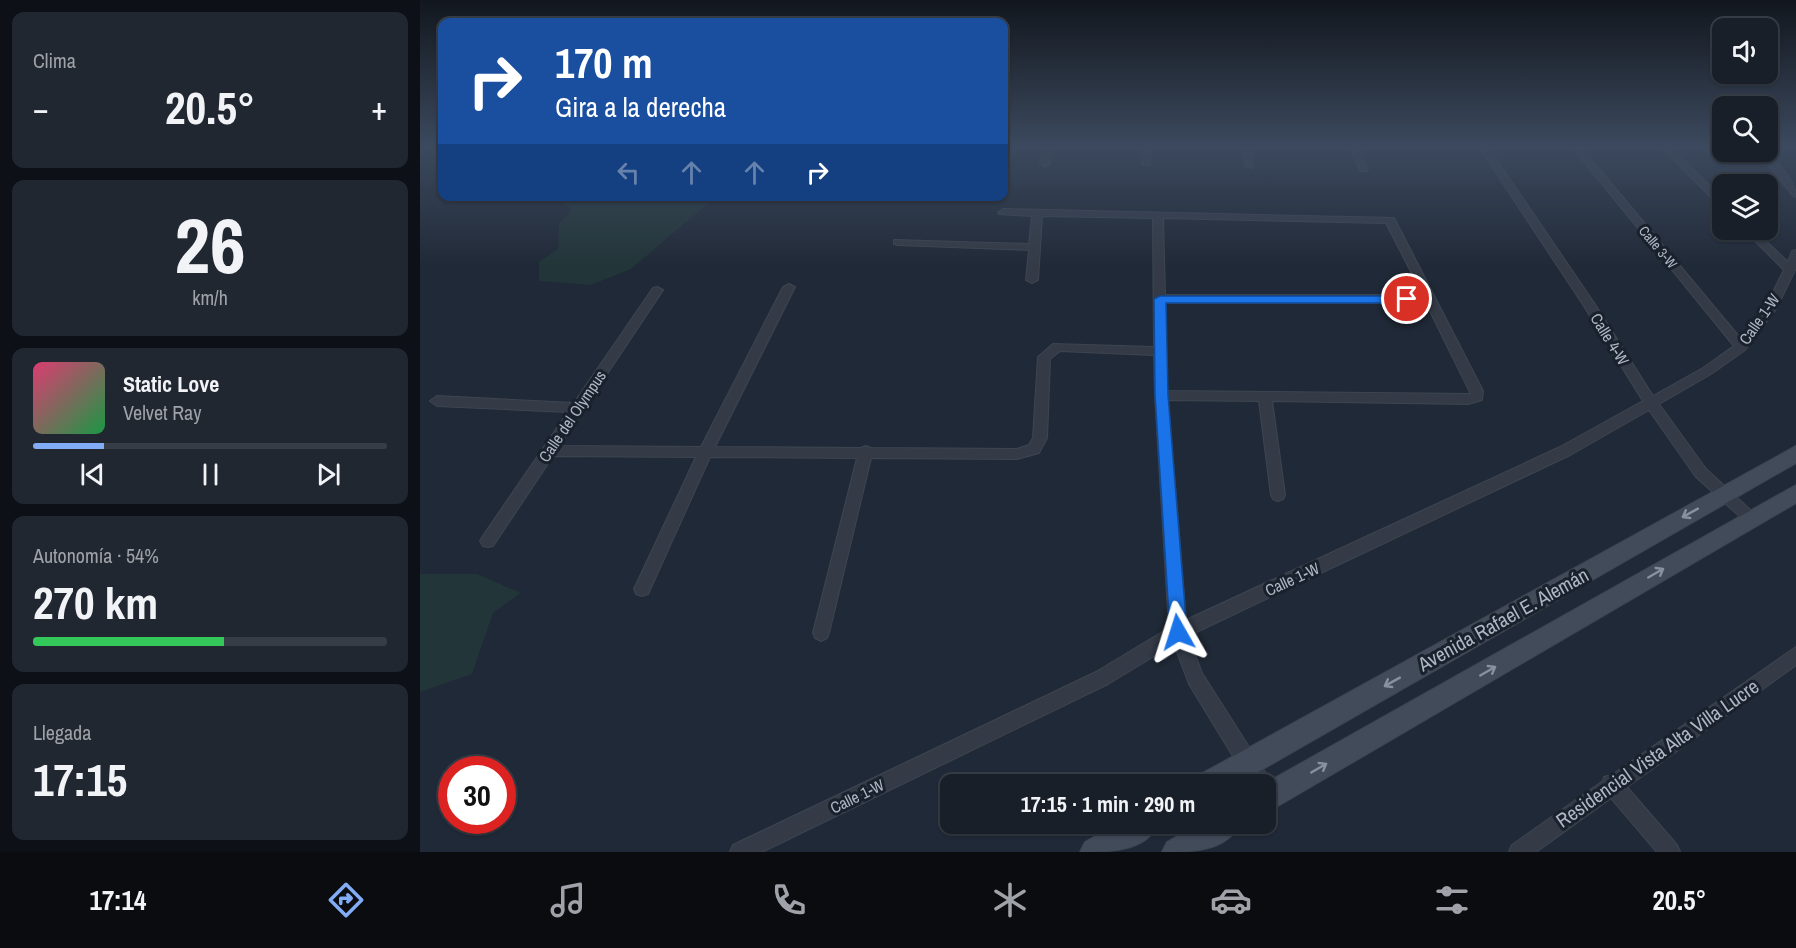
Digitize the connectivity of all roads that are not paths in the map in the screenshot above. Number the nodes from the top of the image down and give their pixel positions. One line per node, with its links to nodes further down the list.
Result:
1 (1510, 187): 21 (street, Calle 4-W)
2 (1609, 187): 16 (street, Calle 3-W)
3 (1003, 212): 4 (street)
4 (1037, 212): 5 (street); 8 (street)
5 (1158, 215): 14 (street); 15 (street)
6 (1759, 240): 10 (street)
7 (898, 242): 8 (street)
8 (1034, 247): 11 (street)
9 (1796, 253): 10 (street, Calle 1-W)
10 (1790, 270): 16 (street, Calle 1-W)
11 (1032, 280)
12 (789, 286): 23 (street)
13 (657, 290): 22 (street, Calle del Olympus)
14 (1160, 299): 15 (street); 17 (street)
15 (1429, 299): 19 (street)
16 (1741, 347): 21 (street, Calle 1-W)
17 (1161, 351): 18 (street); 25 (street)
18 (1161, 395): 19 (street); 33 (street)
19 (1265, 397): 28 (street)
20 (437, 401): 22 (street)
21 (1650, 403): 29 (street, Calle 4-W); 33 (street, Calle 1-W)
22 (578, 408): 24 (street, Calle del Olympus)
23 (706, 450): 24 (street); 25 (street); 32 (street)
24 (549, 451): 31 (street, Calle del Olympus)
25 (866, 452): 34 (street)
26 (1796, 454): 29 (main road, Avenida Rafael E. Alemán)
27 (1796, 494): 30 (main road, Avenida Rafael E. Alemán)
28 (1278, 495)
29 (1723, 495): 30 (street, Calle 4-W); 37 (main road, Avenida Rafael E. Alemán, one-way to 37)
30 (1751, 518): 38 (main road, Avenida Rafael E. Alemán, one-way to 30)
31 (488, 541)
32 (642, 589)
33 (1178, 632): 36 (street); 42 (street, Calle 1-W)
34 (821, 633)
35 (1796, 655): 39 (street, Residencial Vista Alta Villa Lucre)
36 (1253, 774)
37 (1276, 779)
38 (1276, 780)
39 (1611, 784): 45 (street, Residencial Vista Alta Villa Lucre); 46 (street)
40 (1126, 834): 43 (main road)
41 (1208, 834): 44 (main road)
42 (741, 852)
43 (1095, 852)
44 (1177, 852)
45 (1519, 852)
46 (1670, 852)

